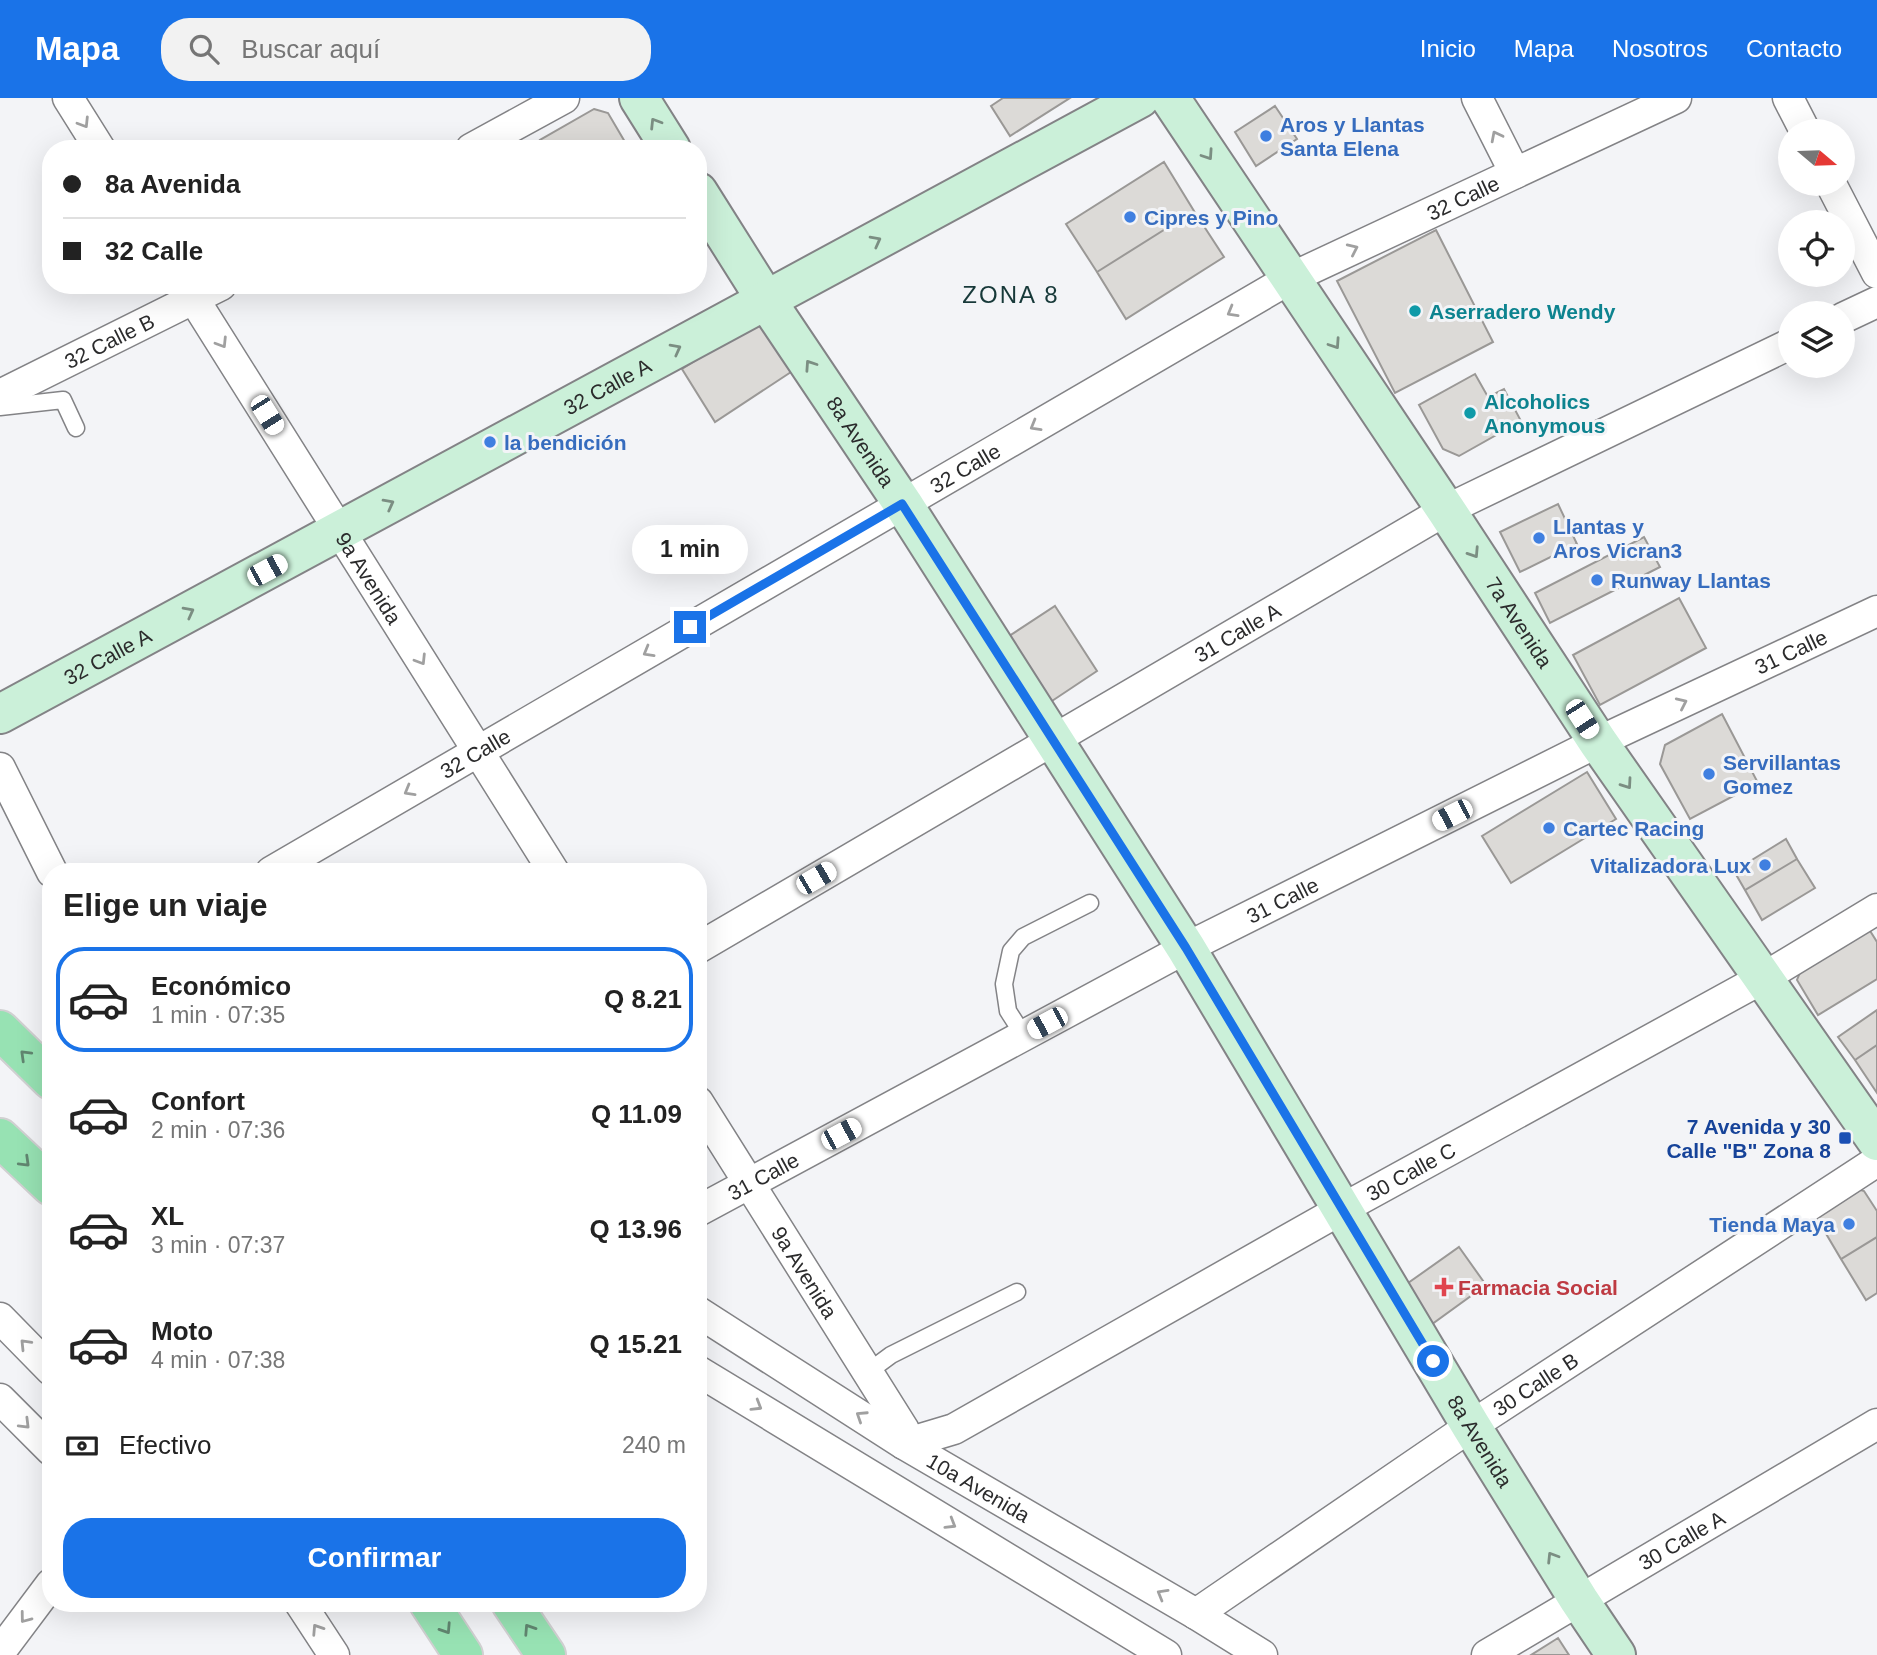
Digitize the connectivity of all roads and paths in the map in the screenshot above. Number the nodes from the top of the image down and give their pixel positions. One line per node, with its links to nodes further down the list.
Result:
1 (68, 98): 10 (street, one-way to 10)
2 (564, 98): 11 (street)
3 (639, 98): 12 (main road, one-way to 3)
4 (1140, 98): 20 (main road, 32 Calle A, one-way to 4)
5 (1170, 98): 17 (main road, 7a Avenida, one-way to 17)
6 (1477, 98): 13 (street, one-way to 6)
7 (1676, 98): 13 (street, 32 Calle)
8 (1788, 98): 9 (street)
9 (1799, 119)
10 (94, 140)
11 (487, 140)
12 (665, 140)
13 (1515, 173): 17 (street, 32 Calle, one-way to 13)
14 (1838, 196): 16 (street)
15 (707, 206): 20 (main road, 8a Avenida)
16 (1877, 273)
17 (1291, 278): 27 (street, 32 Calle, one-way to 27); 28 (main road, 7a Avenida, one-way to 28)
18 (188, 294): 24 (street, 32 Calle B)
19 (191, 294): 29 (street, 9a Avenida, one-way to 29)
20 (766, 300): 27 (main road, 8a Avenida, one-way to 20); 29 (main road, 32 Calle A, one-way to 20)
21 (1877, 302): 22 (street)
22 (1855, 312)
23 (1778, 350): 28 (street, 31 Calle A)
24 (0, 395)
25 (0, 407): 26 (lane)
26 (76, 428)
27 (902, 504): 32 (main road, 8a Avenida); 34 (street, 32 Calle, one-way to 34)
28 (1446, 510): 32 (street, 31 Calle A); 33 (main road, 7a Avenida, one-way to 33)
29 (340, 530): 31 (main road, 32 Calle A, one-way to 29); 34 (street, 9a Avenida, one-way to 34)
30 (1877, 611): 33 (street, 31 Calle, one-way to 30)
31 (0, 714)
32 (1053, 740): 41 (street, 31 Calle A); 42 (main road, 8a Avenida)
33 (1598, 742): 42 (street, 31 Calle); 43 (main road, 7a Avenida, one-way to 43)
34 (478, 751): 37 (street, 32 Calle, one-way to 37); 38 (street, 9a Avenida)
35 (0, 768): 36 (street)
36 (48, 863)
37 (286, 863)
38 (548, 863)
39 (1090, 903): 45 (lane)
40 (1877, 909): 43 (street, 30 Calle C)
41 (707, 943)
42 (1186, 948): 45 (street, 31 Calle); 54 (main road, 8a Avenida)
43 (1763, 978): 49 (main road, 7a Avenida); 54 (street, 30 Calle C)
44 (0, 1030): 46 (main road, one-way to 44)
45 (1024, 1036): 52 (street, 31 Calle)
46 (42, 1071)
47 (707, 1116): 52 (street, 9a Avenida)
48 (0, 1138): 51 (main road, one-way to 51)
49 (1877, 1141)
50 (1877, 1161): 63 (street, 30 Calle B)
51 (42, 1178)
52 (749, 1184): 53 (street, 31 Calle); 59 (street, 9a Avenida)
53 (707, 1206)
54 (1342, 1209): 63 (main road, 8a Avenida); 65 (street, 30 Calle C)
55 (1017, 1292): 59 (lane)
56 (0, 1318): 58 (street, one-way to 56)
57 (707, 1318): 65 (street, 10a Avenida, one-way to 57)
58 (42, 1361)
59 (868, 1372): 65 (street, 9a Avenida)
60 (707, 1376): 76 (street, one-way to 76)
61 (0, 1399): 64 (street, one-way to 64)
62 (1877, 1424): 67 (street, 30 Calle A)
63 (1471, 1426): 67 (main road, 8a Avenida, one-way to 63); 71 (street, 30 Calle B)
64 (42, 1441)
65 (904, 1444): 71 (street, 10a Avenida, one-way to 65)
66 (42, 1596): 72 (street, one-way to 72)
67 (1579, 1600): 78 (street, 30 Calle A); 79 (main road, 8a Avenida)
68 (306, 1612): 73 (street, one-way to 68)
69 (435, 1612): 74 (main road, one-way to 74)
70 (518, 1612): 75 (main road, one-way to 70)
71 (1196, 1614): 77 (street, 10a Avenida)
72 (0, 1652)
73 (334, 1655)
74 (463, 1655)
75 (546, 1655)
76 (1166, 1655)
77 (1262, 1655)
78 (1487, 1655)
79 (1616, 1655)

